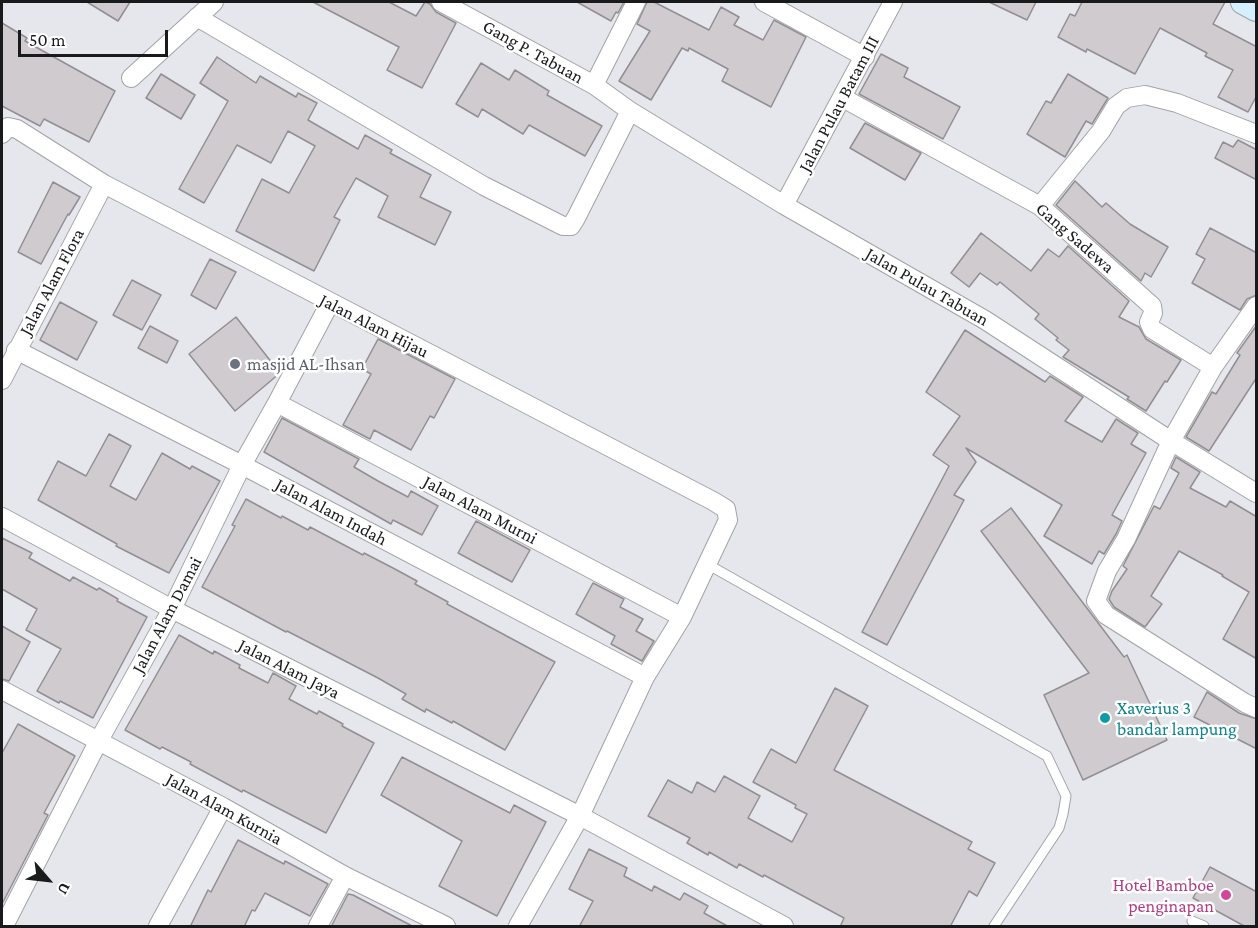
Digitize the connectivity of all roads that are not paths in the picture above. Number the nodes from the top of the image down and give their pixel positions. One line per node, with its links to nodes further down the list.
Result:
1 (441, 2): 10 (street, Gang P. Tabuan)
2 (636, 2): 10 (street)
3 (764, 2): 8 (street)
4 (893, 2): 8 (street, Jalan Pulau Batam III)
5 (1243, 2): 7 (street)
6 (200, 8): 9 (street); 12 (street)
7 (1257, 9)
8 (865, 57): 11 (street, Jalan Pulau Batam III)
9 (131, 78)
10 (594, 85): 12 (street, Jalan Pulau Tabuan)
11 (843, 98): 16 (street, Jalan Pulau Batam III); 17 (street, Gang Sadewa)
12 (630, 111): 16 (street, Jalan Pulau Tabuan)
13 (9, 131): 15 (street, Jalan Alam Hijau)
14 (1257, 134): 17 (street)
15 (104, 184): 18 (street, Jalan Alam Hijau); 20 (street, Jalan Alam Flora)
16 (783, 205): 24 (street, Jalan Pulau Tabuan)
17 (1040, 206): 21 (street, Gang Sadewa)
18 (330, 303): 23 (street, Jalan Alam Damai); 28 (street, Jalan Alam Hijau)
19 (1257, 306): 21 (street)
20 (16, 350): 22 (street, Jalan Alam Flora); 25 (street, Jalan Alam Indah)
21 (1213, 367): 24 (street)
22 (2, 380)
23 (277, 403): 25 (street, Jalan Alam Damai); 30 (street, Jalan Alam Murni)
24 (1171, 441): 26 (street, Jalan Pulau Tabuan); 33 (street)
25 (242, 465): 29 (street, Jalan Alam Damai); 31 (street, Jalan Alam Indah)
26 (1257, 493)
27 (2, 517): 29 (street, Jalan Alam Jaya)
28 (707, 564): 30 (street); 45 (lane)
29 (172, 609): 34 (street, Jalan Alam Damai); 36 (street, Jalan Alam Jaya)
30 (682, 618): 31 (street)
31 (645, 677): 36 (street)
32 (2, 690): 34 (street, Jalan Alam Kurnia)
33 (1257, 708)
34 (98, 742): 35 (street, Jalan Alam Kurnia); 39 (street, Jalan Alam Damai)
35 (223, 807): 37 (street, Jalan Alam Kurnia); 40 (street)
36 (579, 816): 43 (street); 44 (street, Jalan Alam Jaya)
37 (345, 876): 41 (street); 42 (street, Jalan Alam Kurnia)
38 (1192, 921): 46 (lane)
39 (4, 927)
40 (158, 927)
41 (318, 927)
42 (446, 927)
43 (518, 927)
44 (784, 927)
45 (994, 927)
46 (1204, 927)

